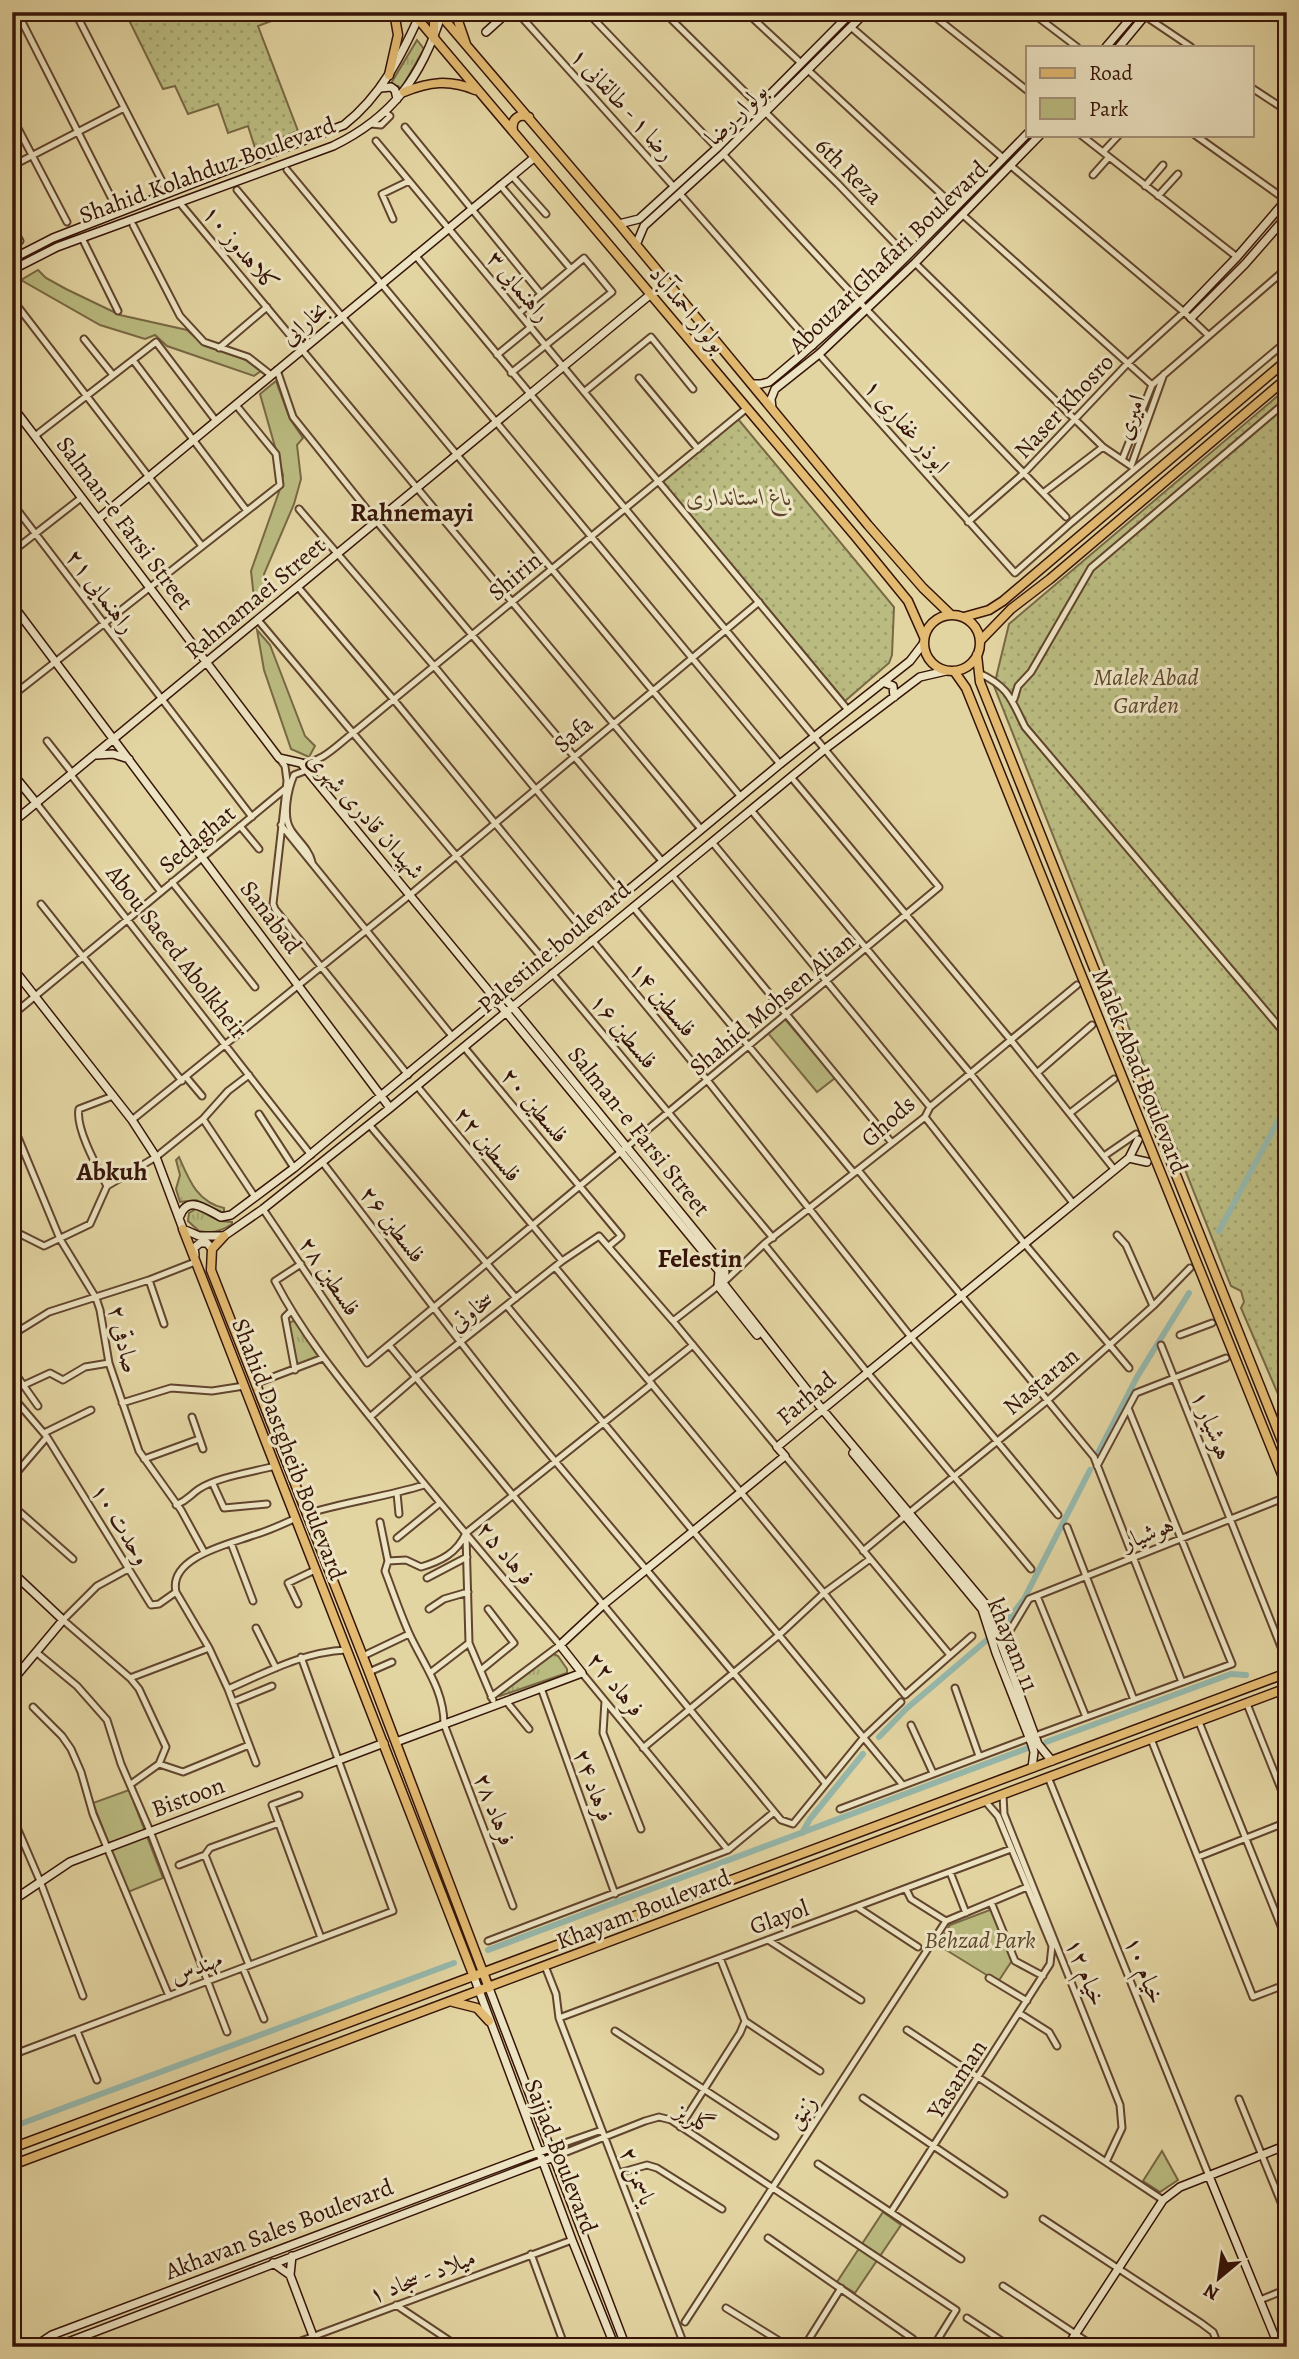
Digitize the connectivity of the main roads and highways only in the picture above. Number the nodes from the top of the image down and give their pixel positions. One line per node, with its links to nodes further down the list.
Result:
1 (394, 12): 8 (main road)
2 (412, 12): 5 (main road, بولوار احمدآباد)
3 (455, 12): 7 (main road)
4 (439, 13): 6 (main road); 7 (main road, بولوار احمدآباد)
5 (419, 16): 6 (main road, بولوار احمدآباد)
6 (434, 39): 9 (main road, بولوار احمدآباد)
7 (469, 50): 11 (main road, بولوار احمدآباد)
8 (389, 75)
9 (477, 92): 10 (main road); 12 (main road, بولوار احمدآباد)
10 (401, 96)
11 (529, 117): 12 (main road); 15 (main road, بولوار احمدآباد)
12 (513, 131): 16 (main road, بولوار احمدآباد)
13 (1287, 360): 17 (main road)
14 (1287, 378): 18 (main road)
15 (868, 526): 16 (main road); 19 (main road, بولوار احمدآباد)
16 (855, 536): 21 (main road, بولوار احمدآباد)
17 (1042, 567): 18 (main road); 20 (main road)
18 (1050, 579): 22 (main road)
19 (950, 614): 20 (main road); 21 (main road)
20 (964, 617): 22 (main road)
21 (924, 641): 24 (main road)
22 (980, 641): 23 (main road)
23 (977, 655): 24 (main road); 25 (main road, Malek Abad Boulevard)
24 (950, 671): 26 (main road, Malek Abad Boulevard)
25 (979, 677): 26 (main road); 29 (main road, Malek Abad Boulevard)
26 (966, 688): 30 (main road, Malek Abad Boulevard)
27 (183, 1229): 38 (main road, Shahid Dastgheib Boulevard)
28 (225, 1236): 37 (main road, Shahid Dastgheib Boulevard)
29 (1287, 1454)
30 (1287, 1488)
31 (1287, 1673): 33 (main road, Khayam Boulevard)
32 (1287, 1688): 34 (main road, Khayam Boulevard)
33 (1159, 1721): 34 (main road); 35 (main road, Khayam Boulevard)
34 (1164, 1735): 36 (main road, Khayam Boulevard)
35 (670, 1904): 36 (main road); 37 (main road, Khayam Boulevard)
36 (674, 1918): 39 (main road, Khayam Boulevard)
37 (484, 1973): 38 (main road, Khayam Boulevard); 39 (main road, Shahid Dastgheib Boulevard)
38 (474, 1977): 42 (main road, Khayam Boulevard)
39 (489, 1988): 40 (main road, Khayam Boulevard)
40 (450, 2002): 41 (main road); 43 (main road, Khayam Boulevard)
41 (489, 2021)
42 (12, 2148)
43 (12, 2165)

